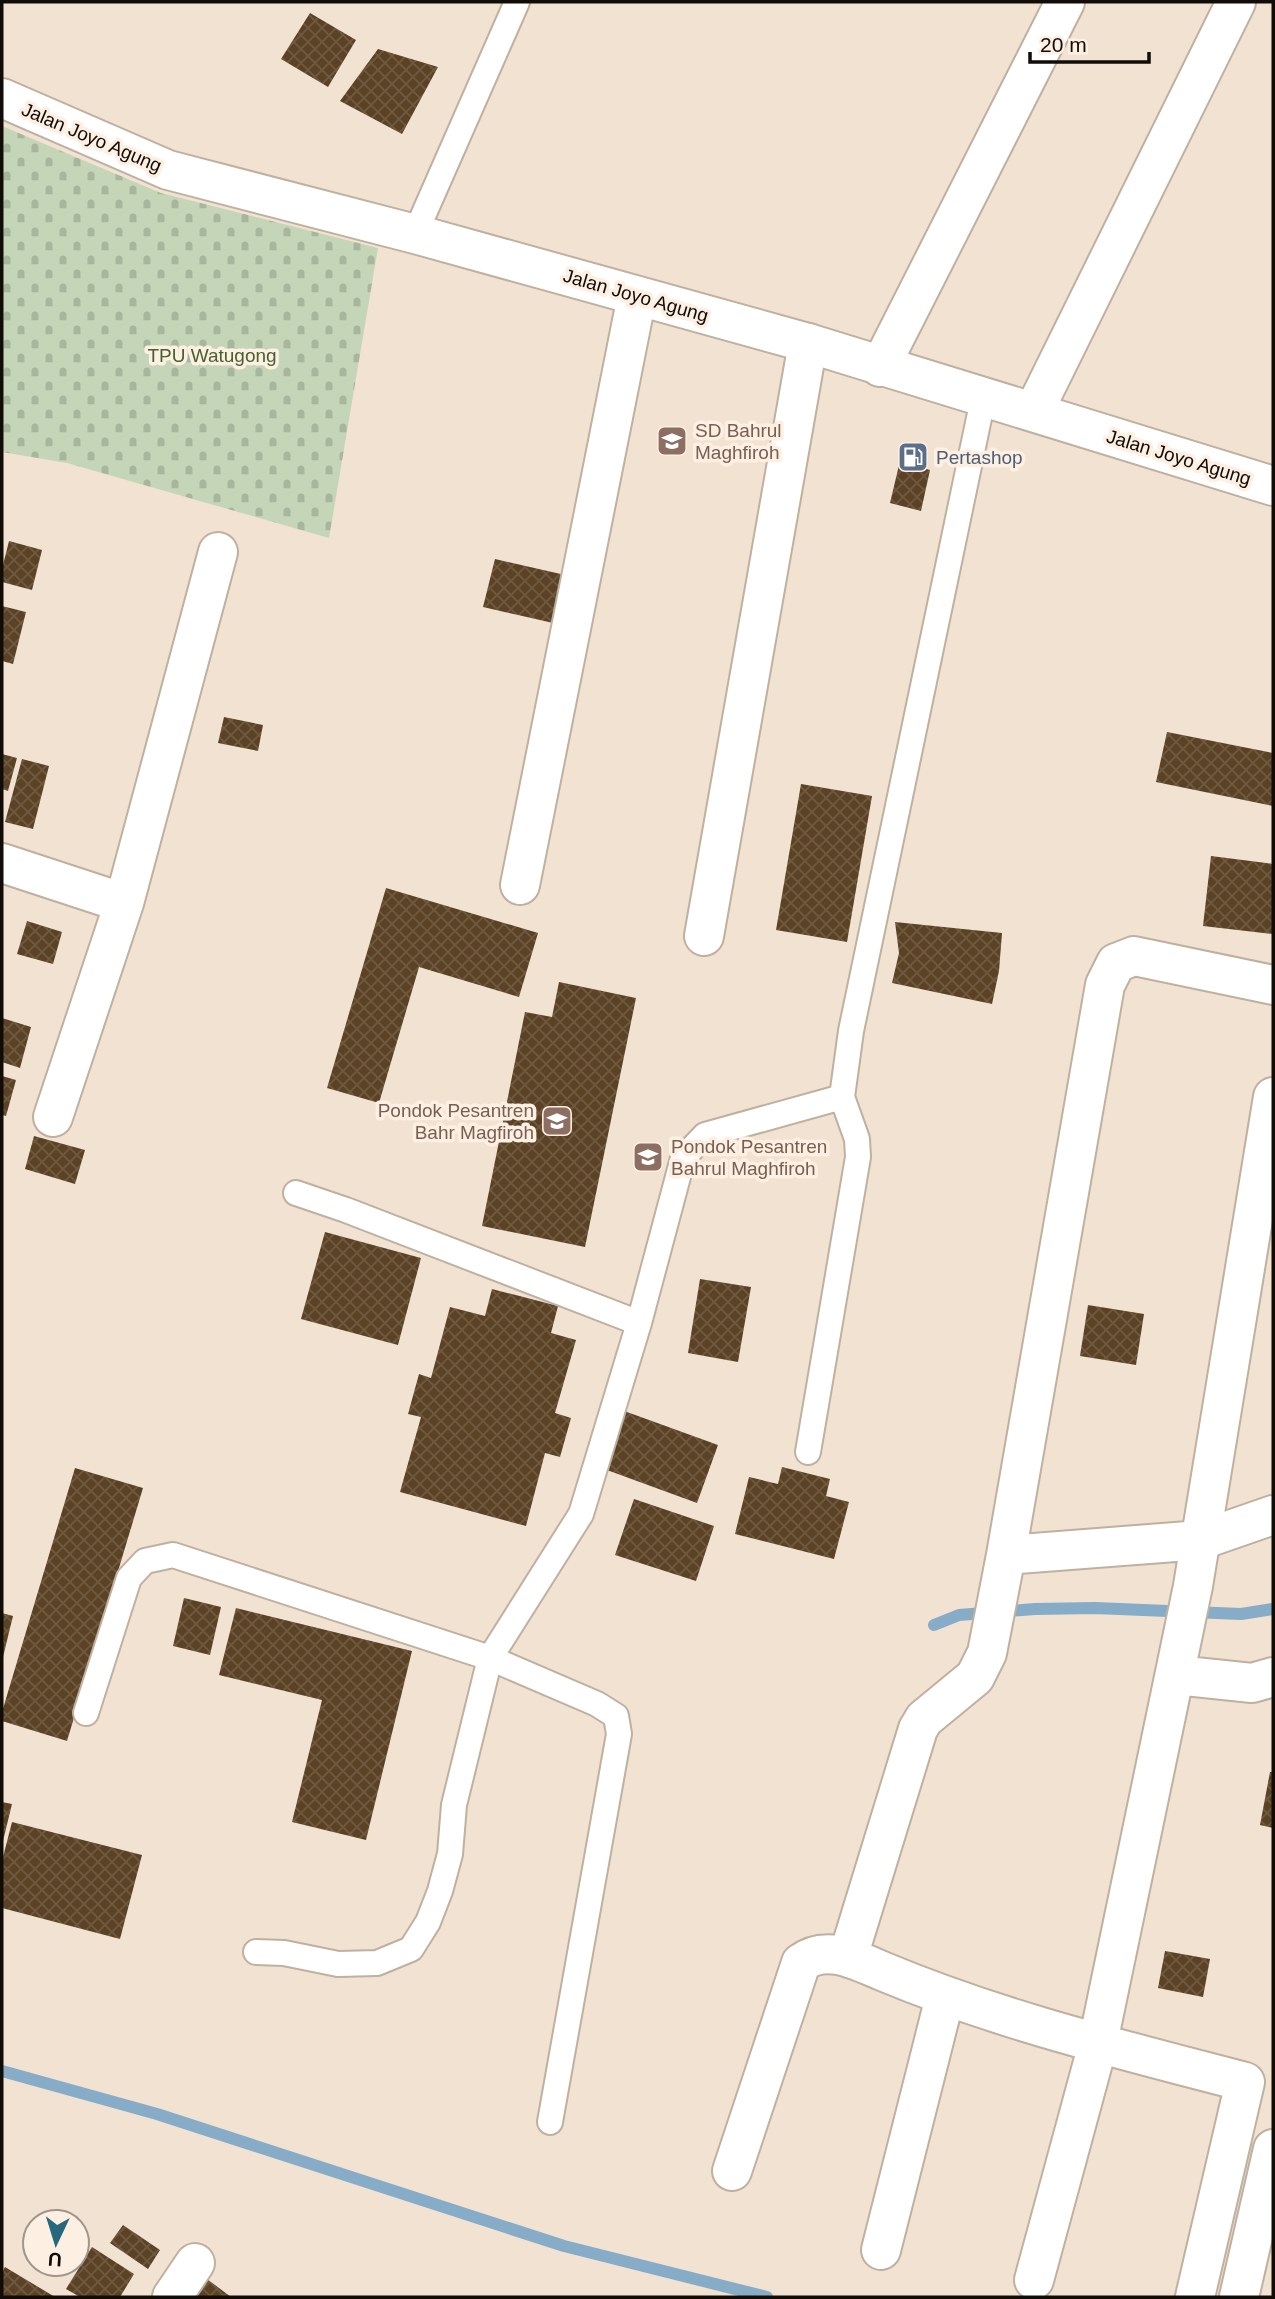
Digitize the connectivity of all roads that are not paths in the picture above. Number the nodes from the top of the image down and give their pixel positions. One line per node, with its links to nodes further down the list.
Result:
1 (517, 2): 5 (lane)
2 (1065, 2): 8 (street)
3 (1236, 2): 10 (street)
4 (2, 98): 5 (street, Jalan Joyo Agung)
5 (415, 234): 6 (street, Jalan Joyo Agung)
6 (638, 296): 7 (street, Jalan Joyo Agung); 14 (street)
7 (808, 344): 8 (street, Jalan Joyo Agung); 16 (street)
8 (880, 367): 9 (street, Jalan Joyo Agung)
9 (982, 399): 10 (street, Jalan Joyo Agung); 18 (lane)
10 (1034, 411): 11 (street, Jalan Joyo Agung)
11 (1273, 486)
12 (218, 552): 15 (street)
13 (2, 863): 15 (street)
14 (520, 885)
15 (124, 902): 20 (street)
16 (704, 936)
17 (1273, 985): 26 (street)
18 (842, 1097): 22 (lane); 23 (lane)
19 (1273, 1097): 25 (street)
20 (53, 1117)
21 (296, 1193): 22 (lane)
22 (639, 1323): 27 (lane)
23 (807, 1452)
24 (1273, 1515): 25 (street)
25 (1201, 1541): 26 (street); 28 (street)
26 (1006, 1555): 32 (street)
27 (490, 1658): 30 (lane); 31 (lane); 35 (lane)
28 (1176, 1675): 29 (street); 34 (street)
29 (1273, 1677)
30 (86, 1713)
31 (256, 1952)
32 (848, 1957): 33 (street); 37 (street)
33 (945, 1997): 34 (street); 38 (street)
34 (1099, 2036): 40 (street); 42 (street)
35 (550, 2122)
36 (1273, 2149): 43 (street)
37 (732, 2171)
38 (881, 2250)
39 (195, 2263): 41 (street)
40 (1034, 2280)
41 (173, 2297)
42 (1195, 2297)
43 (1239, 2297)

